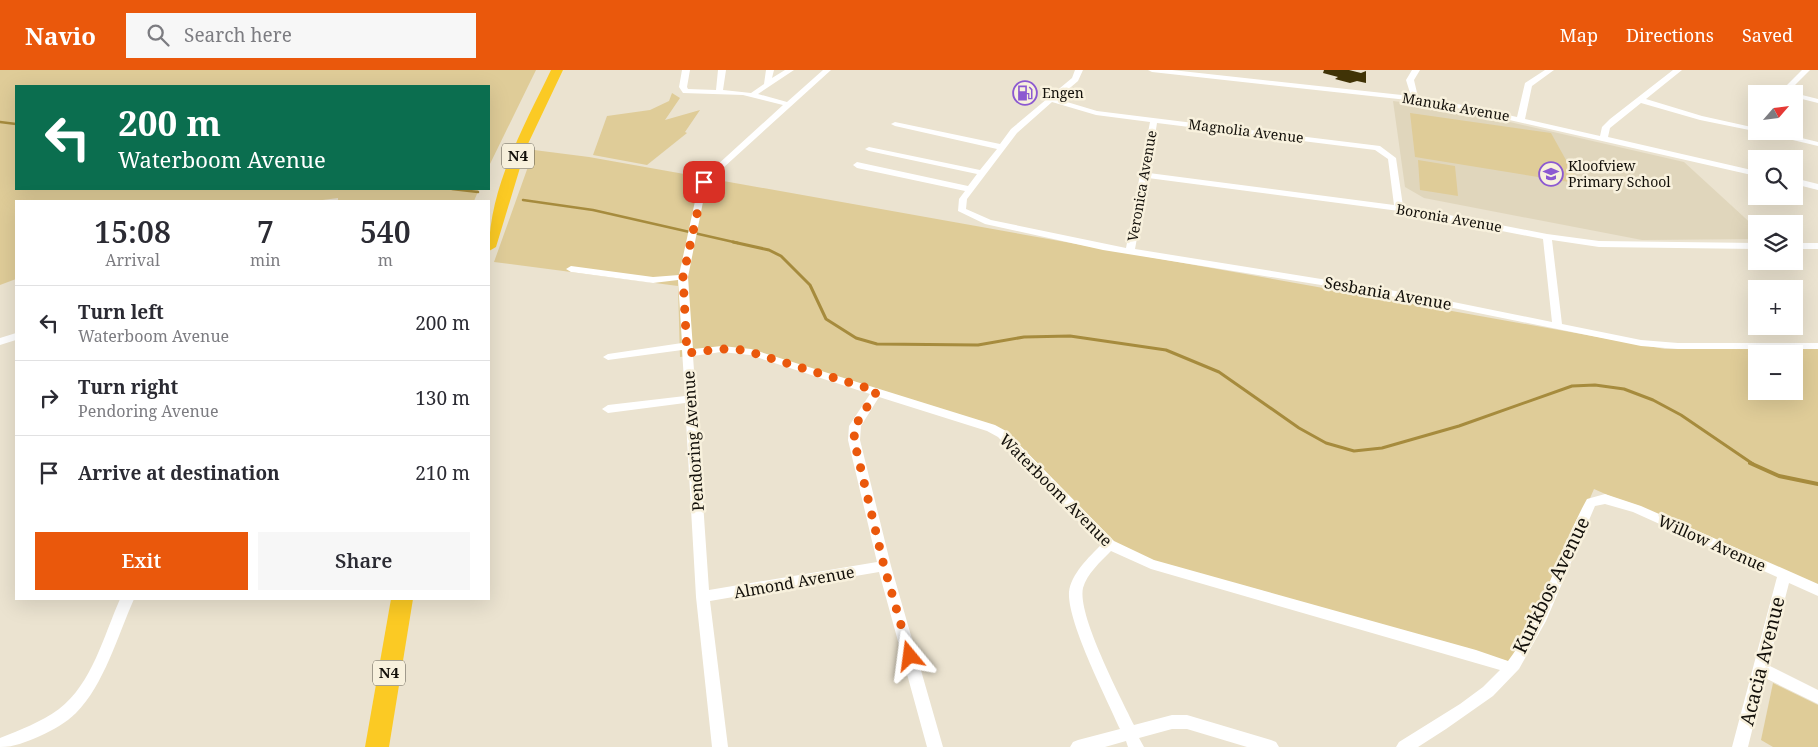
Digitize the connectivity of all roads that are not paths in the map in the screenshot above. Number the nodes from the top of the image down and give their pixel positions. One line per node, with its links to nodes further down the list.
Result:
1 (558, 70): 41 (highway, N4)
2 (686, 70): 15 (street)
3 (722, 70): 15 (street)
4 (770, 70): 13 (street)
5 (790, 70): 13 (street)
6 (827, 70): 22 (street, Pendoring Avenue)
7 (1080, 70): 19 (street)
8 (1152, 70): 18 (street, Manuka Avenue)
9 (1416, 70): 18 (street)
10 (1550, 70): 23 (street)
11 (1678, 70): 20 (street)
12 (1806, 70): 14 (street)
13 (768, 84): 16 (street)
14 (1794, 85)
15 (719, 92): 16 (street)
16 (752, 96): 22 (street)
17 (1803, 97): 21 (street)
18 (1414, 98): 23 (street, Manuka Avenue)
19 (1050, 99): 24 (street, Magnolia Avenue); 30 (street)
20 (1641, 100): 26 (street); 27 (street)
21 (1818, 101)
22 (788, 104): 47 (street, Pendoring Avenue)
23 (1521, 119): 27 (street, Manuka Avenue)
24 (1154, 120): 35 (street, Veronica Avenue); 39 (street, Magnolia Avenue)
25 (895, 124): 30 (street)
26 (1748, 128)
27 (1604, 138): 33 (street, Manuka Avenue)
28 (1801, 140): 29 (street)
29 (1818, 144)
30 (1001, 147): 34 (street)
31 (869, 149): 34 (street)
32 (857, 165): 38 (street)
33 (1748, 171)
34 (982, 173): 38 (street)
35 (1143, 175): 39 (street, Boronia Avenue); 45 (street, Veronica Avenue)
36 (1803, 183): 37 (street)
37 (1818, 187)
38 (970, 189): 45 (street, Sesbania Avenue)
39 (1399, 208): 40 (street, Boronia Avenue)
40 (1547, 237): 42 (street, Boronia Avenue); 48 (street)
41 (490, 244)
42 (1748, 246)
43 (1803, 246): 44 (street)
44 (1818, 246)
45 (1130, 252): 48 (street, Sesbania Avenue)
46 (572, 269): 47 (street)
47 (683, 277): 52 (street, Pendoring Avenue)
48 (1558, 324): 51 (street, Sesbania Avenue)
49 (15, 336): 50 (street)
50 (0, 342)
51 (1818, 346)
52 (687, 350): 53 (street, Waterboom Avenue); 54 (street, Waterboom Avenue); 55 (street, Pendoring Avenue)
53 (608, 357)
54 (877, 391): 58 (street, Waterboom Avenue); 59 (street)
55 (690, 399): 56 (street); 62 (street, Pendoring Avenue)
56 (608, 409)
57 (1605, 499): 60 (street, Willow Avenue); 65 (street, Kurkbos Avenue)
58 (1109, 545): 65 (street, Waterboom Avenue); 68 (street)
59 (884, 566): 62 (street, Almond Avenue); 72 (street)
60 (1784, 575): 61 (street, Willow Avenue); 66 (street, Acacia Avenue)
61 (1818, 590)
62 (703, 597): 71 (street, Pendoring Avenue)
63 (127, 600): 69 (street)
64 (402, 600): 70 (highway, N4)
65 (1511, 668): 75 (street, Kurkbos Avenue)
66 (1760, 669): 67 (street); 76 (street, Acacia Avenue)
67 (1818, 697)
68 (1133, 740): 73 (street); 74 (street)
69 (0, 746)
70 (377, 747)
71 (720, 747)
72 (936, 747)
73 (1078, 747)
74 (1271, 747)
75 (1404, 747)
76 (1740, 747)

